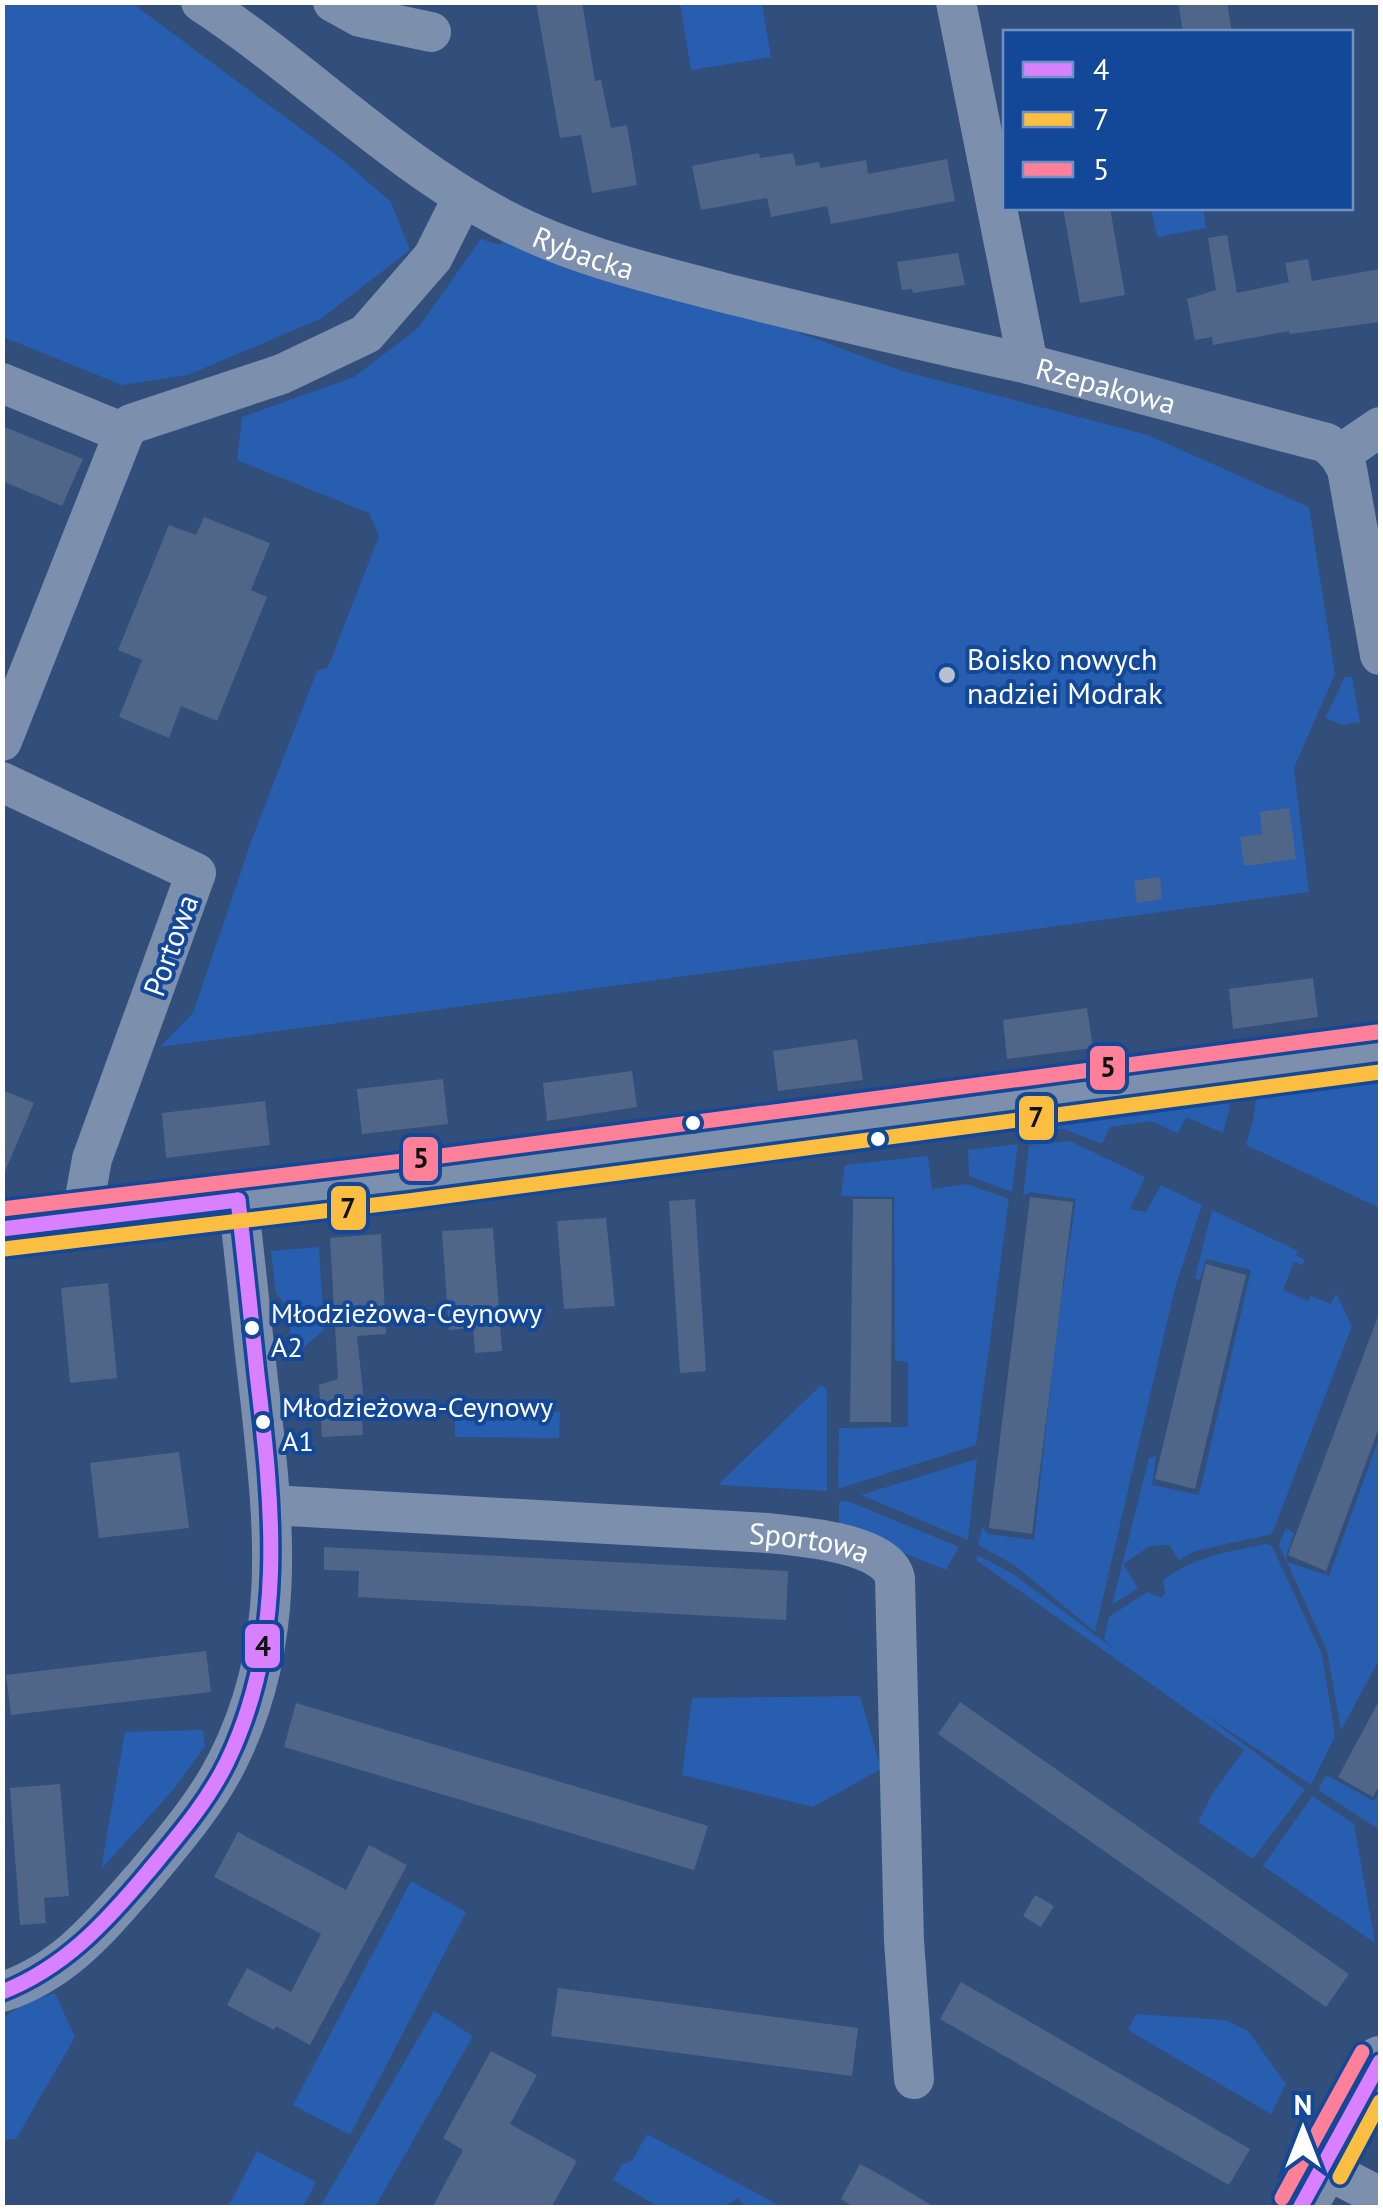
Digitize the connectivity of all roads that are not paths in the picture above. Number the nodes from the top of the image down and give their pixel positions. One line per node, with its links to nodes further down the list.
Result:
1 (200, 2): 5 (street, Rybacka)
2 (333, 2): 4 (street)
3 (956, 2): 6 (street, Rzepakowa)
4 (431, 32)
5 (464, 197): 6 (street, Rybacka); 9 (street)
6 (1028, 364): 10 (street, Rzepakowa)
7 (2, 383): 9 (street)
8 (1380, 427): 10 (street)
9 (124, 434): 12 (street)
10 (1340, 456): 11 (street)
11 (1380, 655)
12 (2, 741)
13 (2, 782): 16 (street, Portowa)
14 (1380, 1052): 15 (street)
15 (238, 1200): 16 (street); 18 (street)
16 (86, 1220): 17 (street)
17 (2, 1229)
18 (272, 1505): 19 (street); 21 (street, Sportowa)
19 (2, 1992)
20 (1380, 2062): 22 (main road)
21 (914, 2079)
22 (1311, 2187): 23 (street)
23 (1380, 2198)

